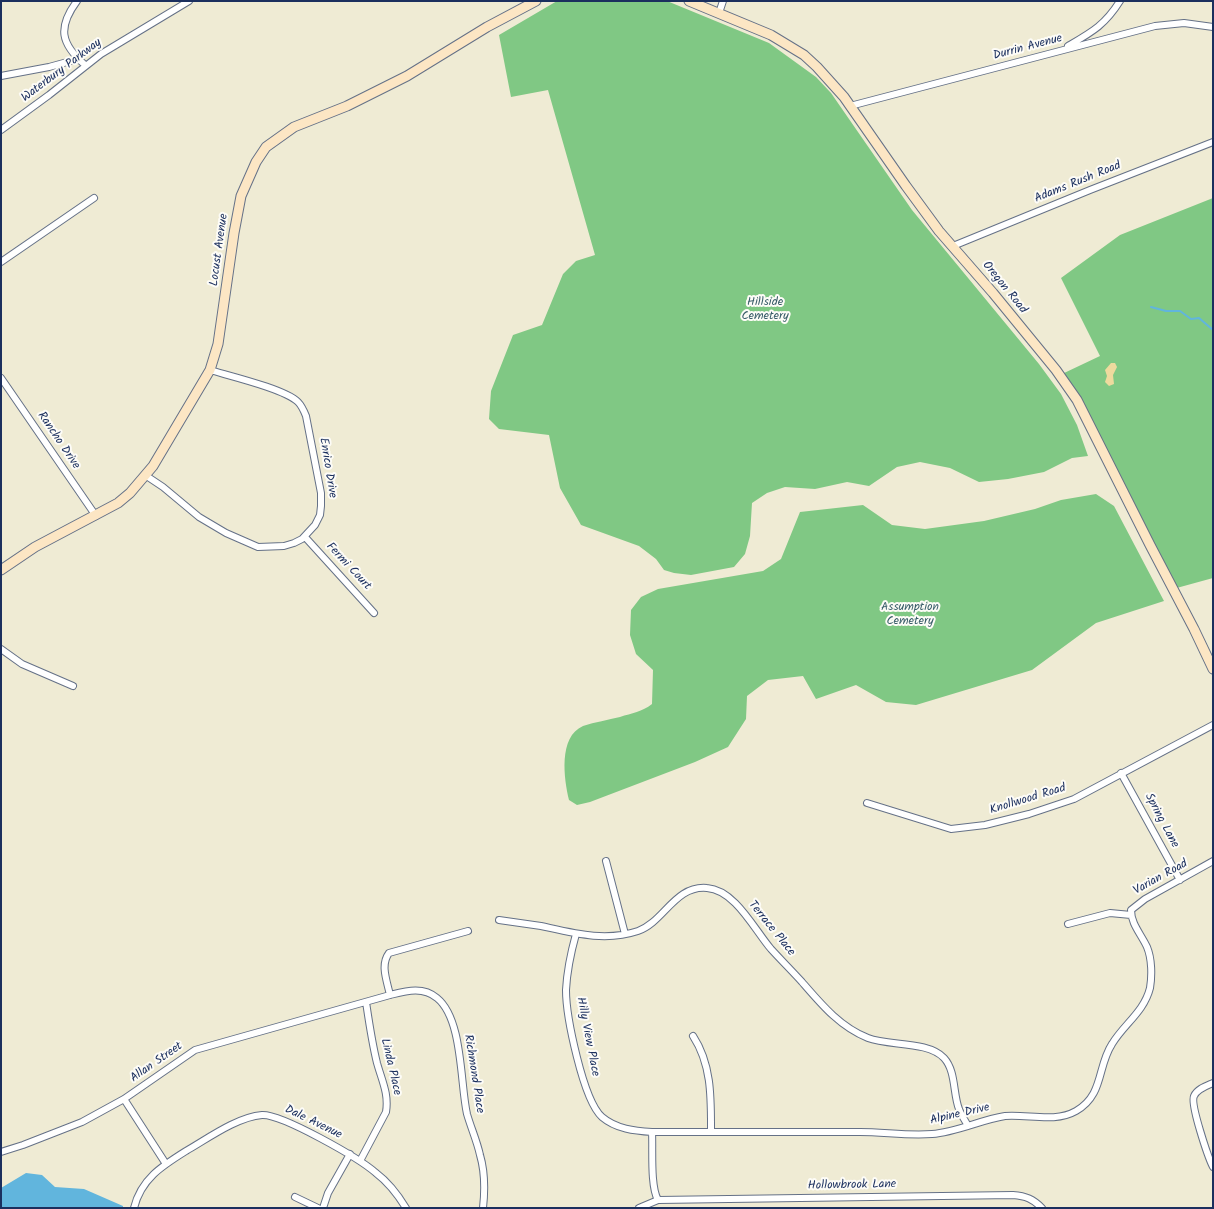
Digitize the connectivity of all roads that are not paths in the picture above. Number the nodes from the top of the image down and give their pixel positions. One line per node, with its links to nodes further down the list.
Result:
1 (78, 1): 10 (street)
2 (189, 1): 11 (street, Waterbury Parkway)
3 (536, 1): 19 (street, Locust Avenue)
4 (689, 1): 7 (street, Oregon Road)
5 (723, 1): 7 (street)
6 (1120, 1): 9 (street)
7 (719, 13): 13 (street, Oregon Road)
8 (1213, 26): 9 (street, Durrin Avenue)
9 (1061, 51): 13 (street, Durrin Avenue)
10 (78, 59): 11 (street); 12 (street)
11 (85, 65): 14 (street, Waterbury Parkway)
12 (1, 76)
13 (850, 106): 17 (street, Oregon Road)
14 (1, 130)
15 (1213, 142): 17 (street, Adams Rush Road)
16 (94, 198): 18 (street)
17 (952, 246): 27 (street, Oregon Road)
18 (1, 262)
19 (210, 370): 21 (street, Locust Avenue); 23 (street, Enrico Drive)
20 (1, 378): 22 (street, Rancho Drive)
21 (145, 476): 22 (street, Locust Avenue); 23 (street, Enrico Drive)
22 (96, 516): 24 (street, Locust Avenue)
23 (304, 536): 25 (street, Fermi Court)
24 (1, 570)
25 (374, 613)
26 (1, 649): 28 (street)
27 (1213, 669)
28 (73, 686)
29 (1213, 725): 30 (street, Knollwood Road)
30 (1121, 773): 31 (street, Knollwood Road); 34 (street, Spring Lane)
31 (867, 803)
32 (606, 862): 40 (street)
33 (1213, 862): 34 (street, Varian Road)
34 (1180, 880): 35 (street, Varian Road)
35 (1131, 915): 37 (street, Varian Road); 47 (street, Alpine Drive)
36 (500, 920): 39 (street, Terrace Place)
37 (1068, 924)
38 (468, 931): 41 (street)
39 (576, 934): 40 (street, Terrace Place); 46 (street, Hilly View Place)
40 (625, 934): 47 (street, Terrace Place)
41 (390, 995): 42 (street, Allan Street); 61 (street, Richmond Place)
42 (366, 1002): 45 (street, Allan Street); 52 (street, Linda Place)
43 (693, 1036): 49 (street)
44 (1213, 1083): 54 (street)
45 (124, 1099): 50 (street, Allan Street); 53 (street)
46 (598, 1112): 48 (street, Alpine Drive)
47 (968, 1126): 49 (street, Alpine Drive)
48 (652, 1132): 49 (street, Alpine Drive); 56 (street)
49 (711, 1132)
50 (1, 1152)
51 (350, 1154): 52 (street, Dale Avenue); 53 (street, Dale Avenue); 59 (street)
52 (360, 1161): 60 (street, Dale Avenue)
53 (166, 1164): 57 (street, Dale Avenue)
54 (1213, 1168)
55 (295, 1197): 58 (street)
56 (658, 1200): 62 (street); 63 (street, Hollowbrook Lane)
57 (134, 1208)
58 (318, 1208)
59 (322, 1208)
60 (406, 1208)
61 (483, 1208)
62 (639, 1208)
63 (1042, 1208)

